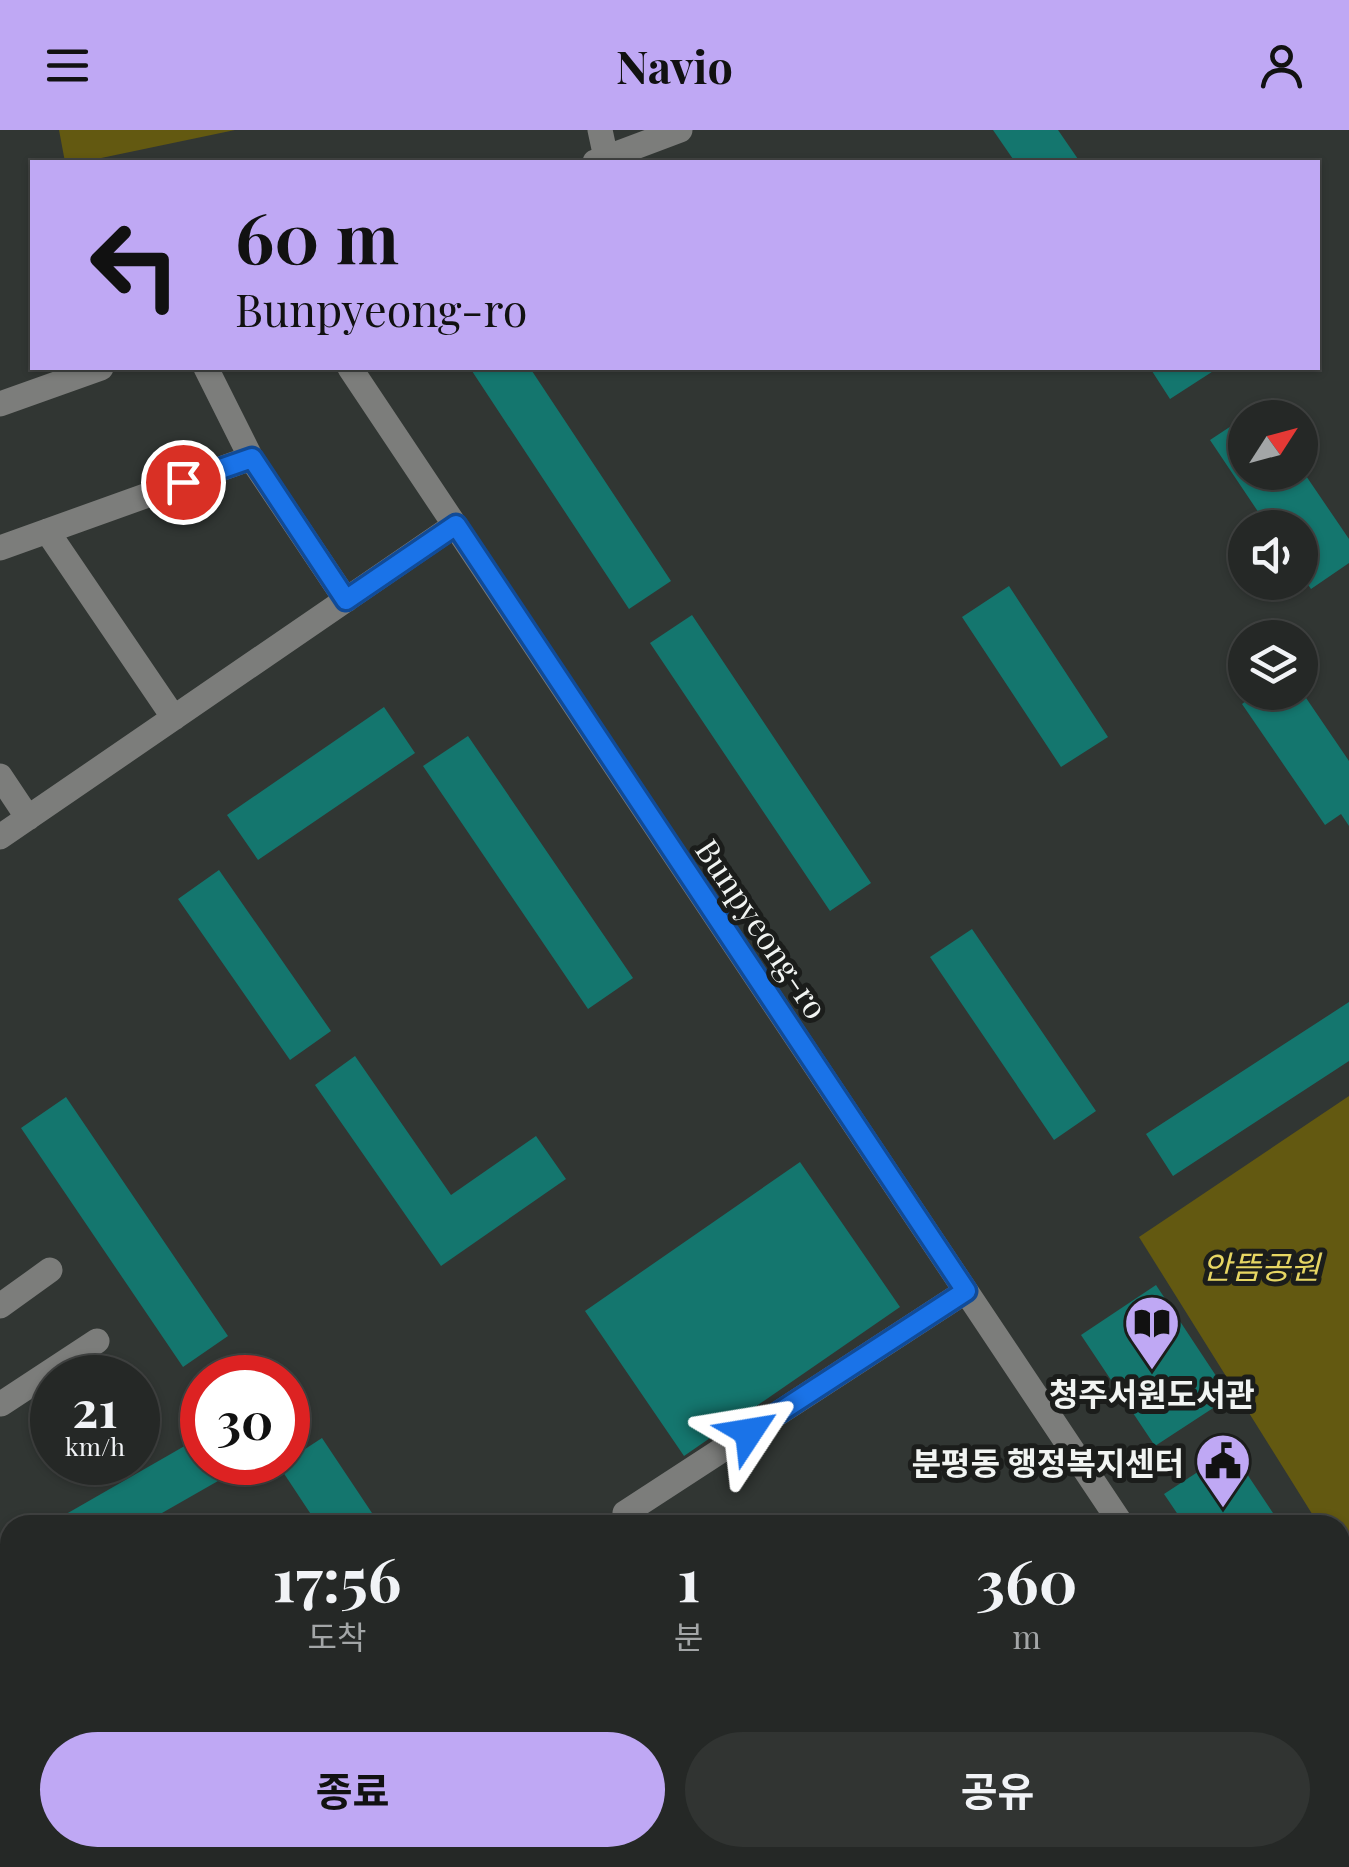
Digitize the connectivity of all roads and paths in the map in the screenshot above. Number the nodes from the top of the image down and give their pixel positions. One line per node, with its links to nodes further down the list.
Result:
1 (600, 130): 3 (street)
2 (680, 130): 3 (street)
3 (601, 160)
4 (95, 370): 7 (street)
5 (207, 370): 8 (street)
6 (351, 370): 9 (street, Bunpyeong-ro)
7 (0, 404)
8 (252, 458): 10 (street); 12 (street)
9 (456, 525): 12 (street); 18 (street, Bunpyeong-ro)
10 (47, 532): 11 (street); 13 (street)
11 (0, 548)
12 (346, 600): 13 (street)
13 (174, 718): 15 (street)
14 (0, 776): 15 (street)
15 (28, 818): 16 (street)
16 (0, 837)
17 (50, 1270): 19 (street)
18 (966, 1291): 22 (street); 23 (street, Bunpyeong-ro)
19 (0, 1306)
20 (97, 1340): 21 (street)
21 (2, 1404)
22 (627, 1515)
23 (1115, 1515)

